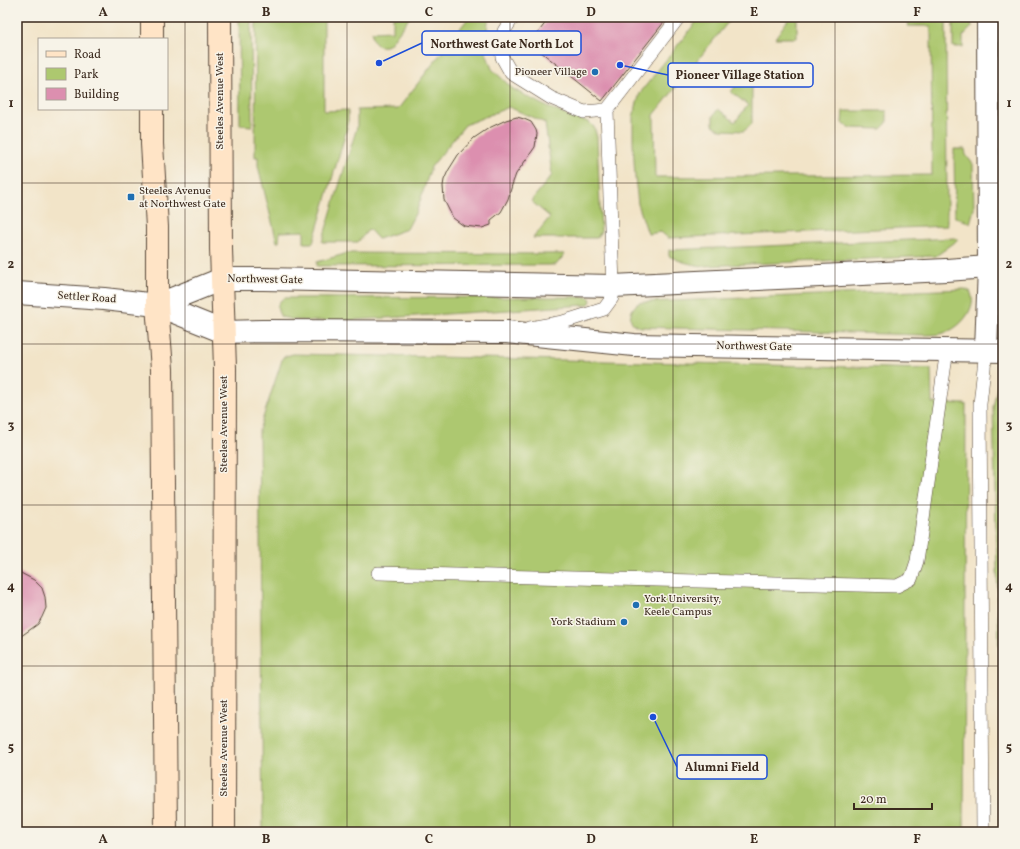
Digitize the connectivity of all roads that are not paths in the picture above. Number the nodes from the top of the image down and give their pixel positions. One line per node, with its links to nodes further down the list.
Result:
1 (152, 17): 6 (main road)
2 (220, 17): 10 (main road, Steeles Avenue West)
3 (513, 17): 8 (lane)
4 (679, 17): 8 (lane)
5 (988, 17): 9 (street)
6 (152, 38)
7 (152, 110): 13 (main road)
8 (607, 110): 11 (lane)
9 (996, 266): 11 (street, Northwest Gate); 17 (street)
10 (222, 280): 11 (street, Northwest Gate); 13 (street, Northwest Gate); 14 (main road, Steeles Avenue West)
11 (613, 286): 15 (lane, Northwest Gate)
12 (17, 293): 13 (street, Settler Road)
13 (157, 305): 14 (street, Northwest Gate); 19 (main road)
14 (224, 332): 15 (street, Northwest Gate); 20 (main road, Steeles Avenue West)
15 (506, 332): 16 (street, Northwest Gate)
16 (947, 349): 17 (street, Northwest Gate); 18 (lane)
17 (995, 350): 21 (lane)
18 (378, 573)
19 (166, 832)
20 (224, 832)
21 (983, 832)

